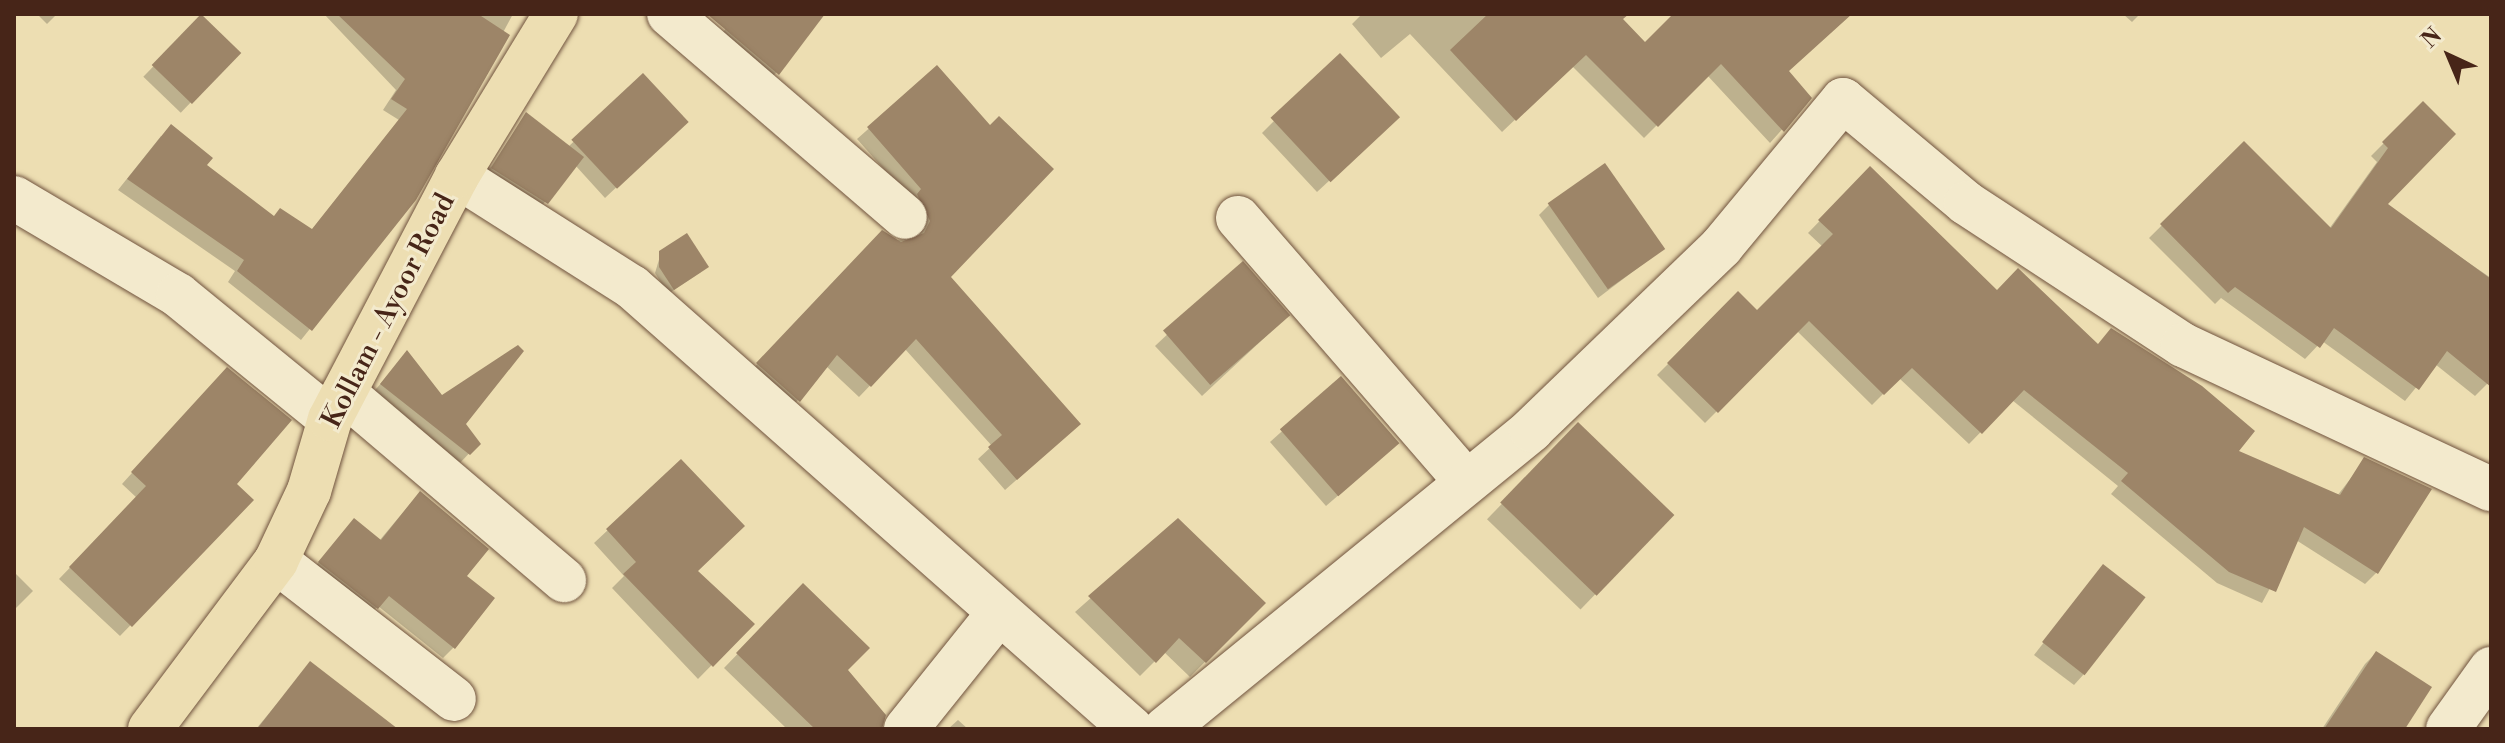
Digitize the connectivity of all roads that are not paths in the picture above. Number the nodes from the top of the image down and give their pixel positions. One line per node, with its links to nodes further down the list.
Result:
1 (556, 14): 3 (main road, Kollam - Ayoor Road)
2 (669, 14): 5 (street)
3 (457, 176): 7 (main road, Kollam - Ayoor Road); 12 (street)
4 (14, 198): 7 (street)
5 (905, 217)
6 (1238, 218): 8 (street)
7 (337, 406): 10 (main road, Kollam - Ayoor Road); 11 (street)
8 (1467, 482): 9 (street); 18 (street)
9 (2491, 489)
10 (276, 561): 14 (street); 15 (main road, Kollam - Ayoor Road)
11 (564, 580)
12 (998, 614): 16 (street); 17 (street)
13 (2491, 669): 19 (street)
14 (454, 699)
15 (151, 728)
16 (906, 729)
17 (1132, 729)
18 (1165, 729)
19 (2448, 729)

